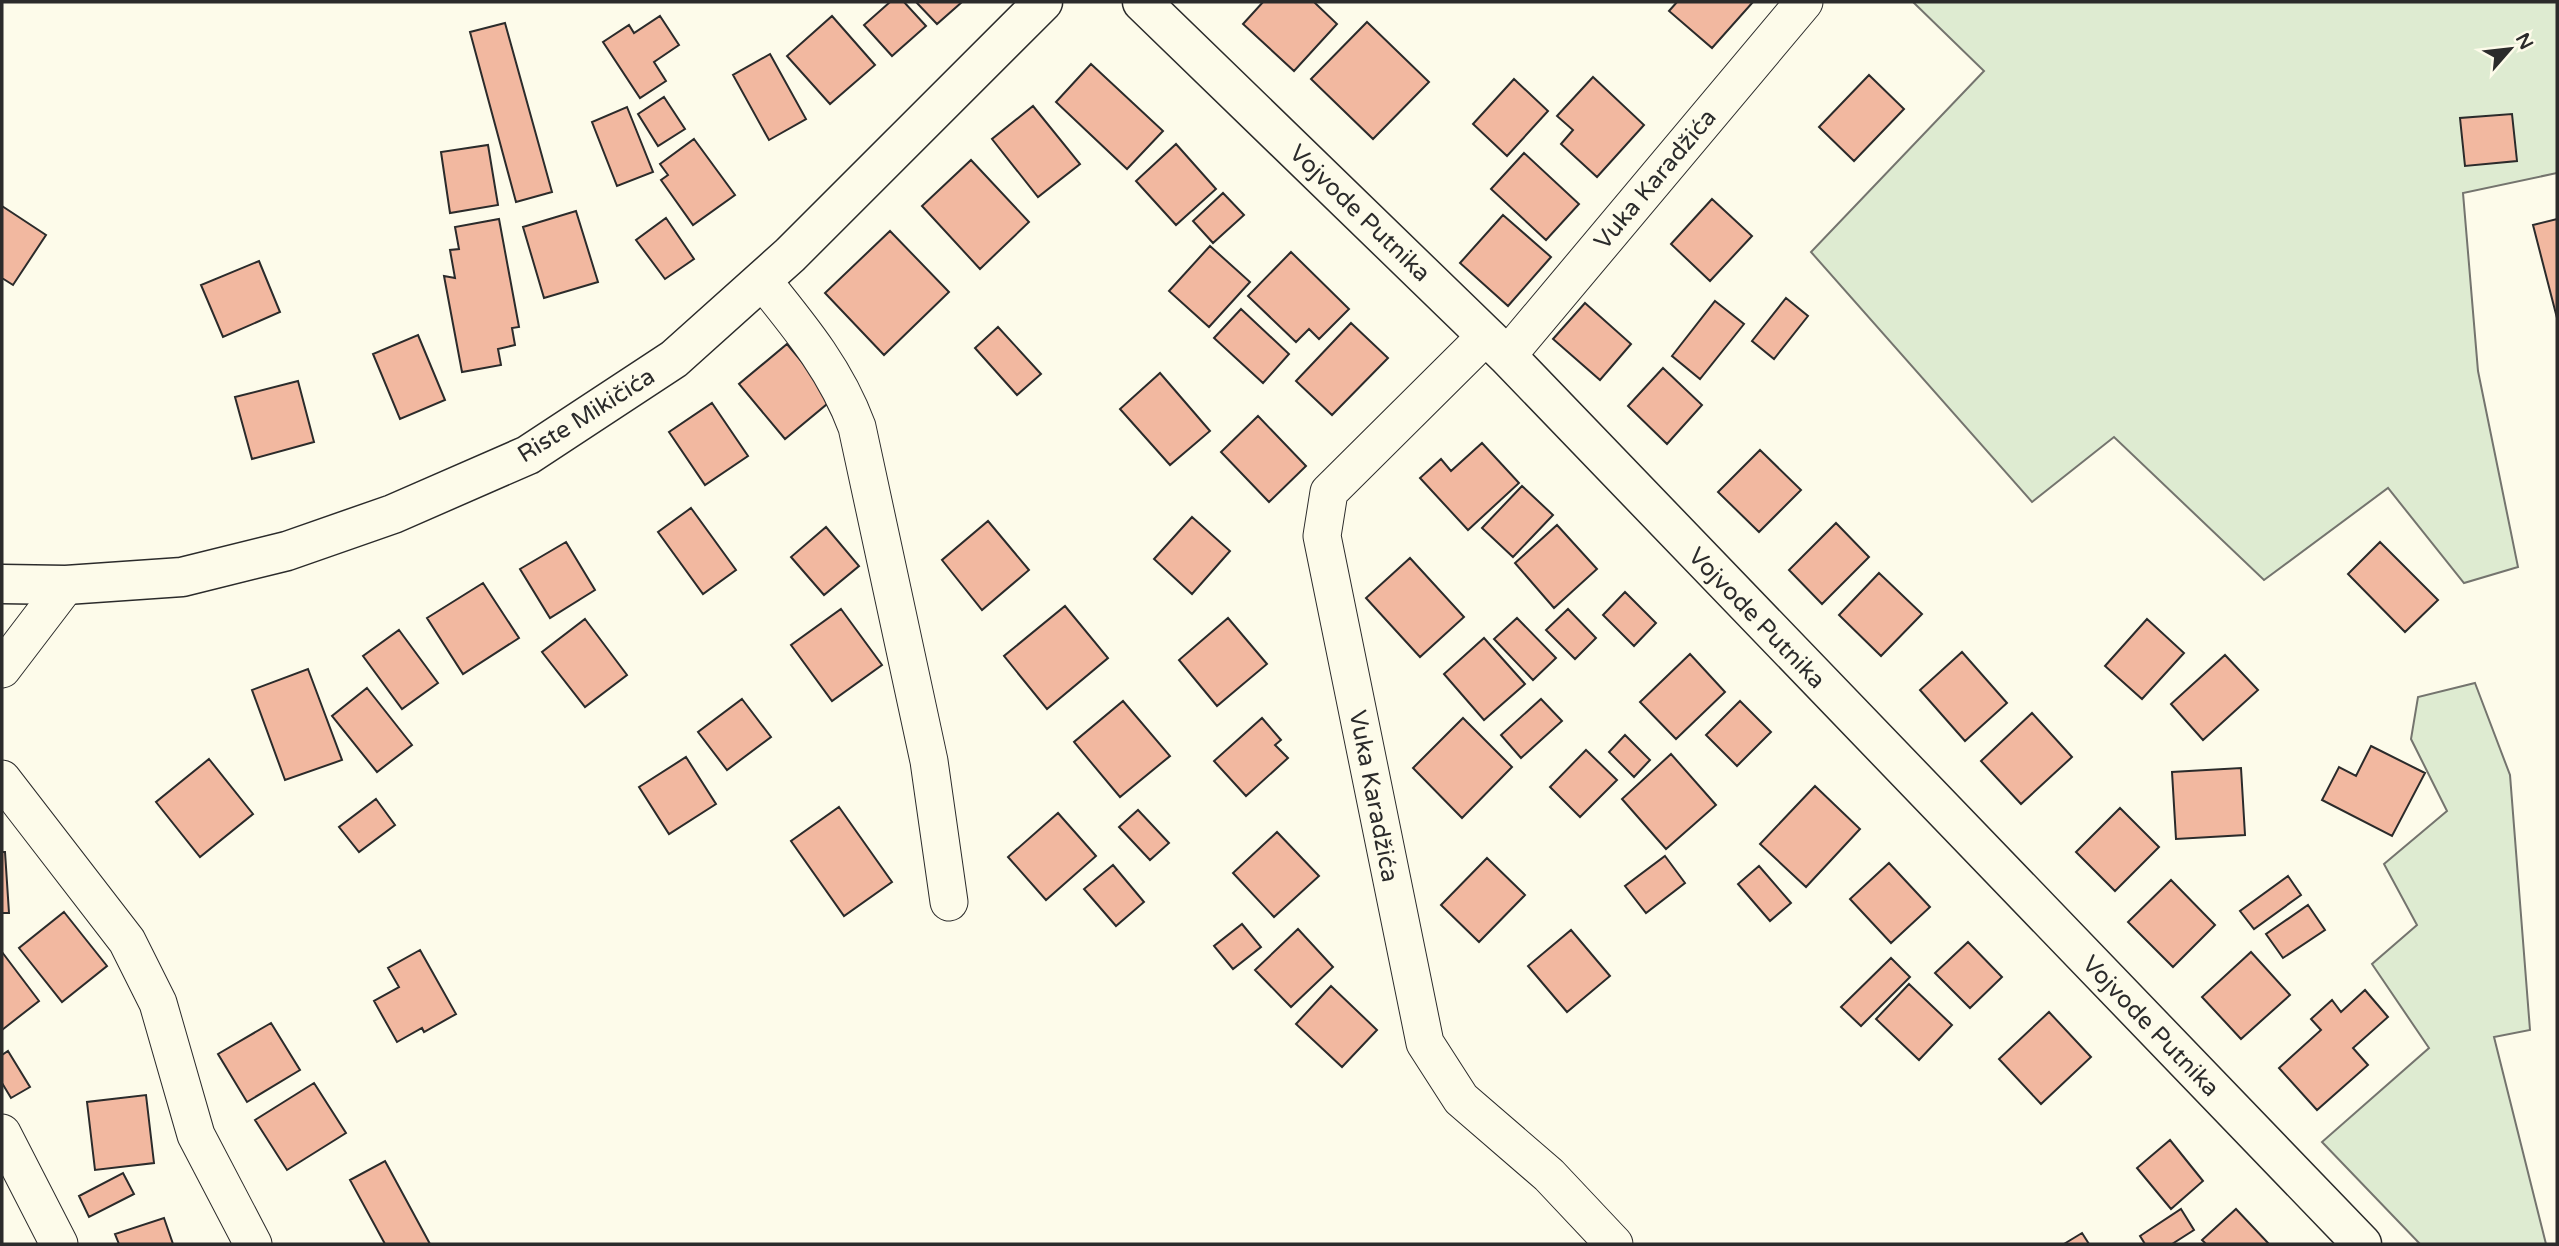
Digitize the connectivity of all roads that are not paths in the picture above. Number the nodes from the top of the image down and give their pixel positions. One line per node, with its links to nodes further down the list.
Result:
1 (1043, 2): 4 (street, Riste Mikičića)
2 (1143, 2): 5 (street, Vojvode Putnika)
3 (1804, 2): 5 (street, Vuka Karadžića)
4 (762, 280): 7 (street, Riste Mikičića); 10 (street)
5 (1497, 346): 14 (street, Vuka Karadžića); 15 (street, Vojvode Putnika)
6 (2, 584): 7 (street, Riste Mikičića)
7 (66, 585): 8 (street)
8 (2, 669)
9 (2, 779): 13 (street)
10 (949, 902)
11 (2, 1133): 12 (street)
12 (59, 1244)
13 (253, 1244)
14 (1614, 1244)
15 (2362, 1244)

